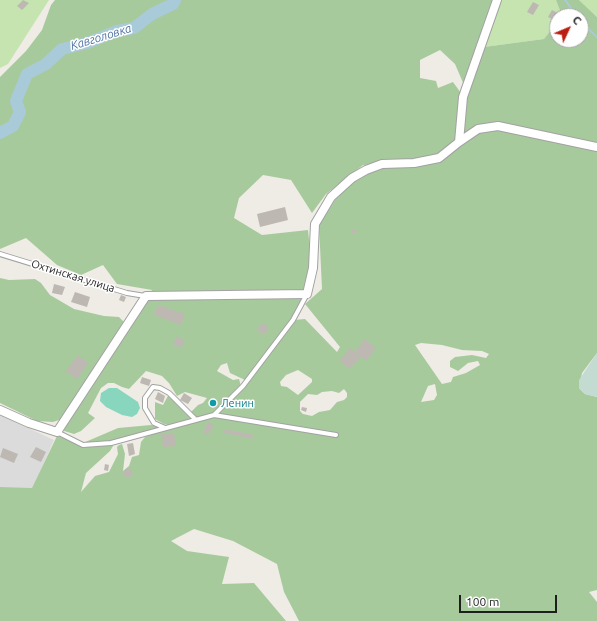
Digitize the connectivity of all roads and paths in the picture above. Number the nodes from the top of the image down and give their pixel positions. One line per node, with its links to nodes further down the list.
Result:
1 (497, 0): 2 (street)
2 (459, 142): 3 (street); 5 (street)
3 (597, 147)
4 (0, 254): 6 (lane, Охтинская улица)
5 (307, 294): 6 (street); 8 (lane)
6 (146, 296): 11 (street)
7 (0, 410): 11 (street)
8 (214, 414): 9 (lane); 12 (lane)
9 (195, 420): 10 (lane); 10 (lane)
10 (165, 428): 11 (lane)
11 (57, 432)
12 (336, 435)

